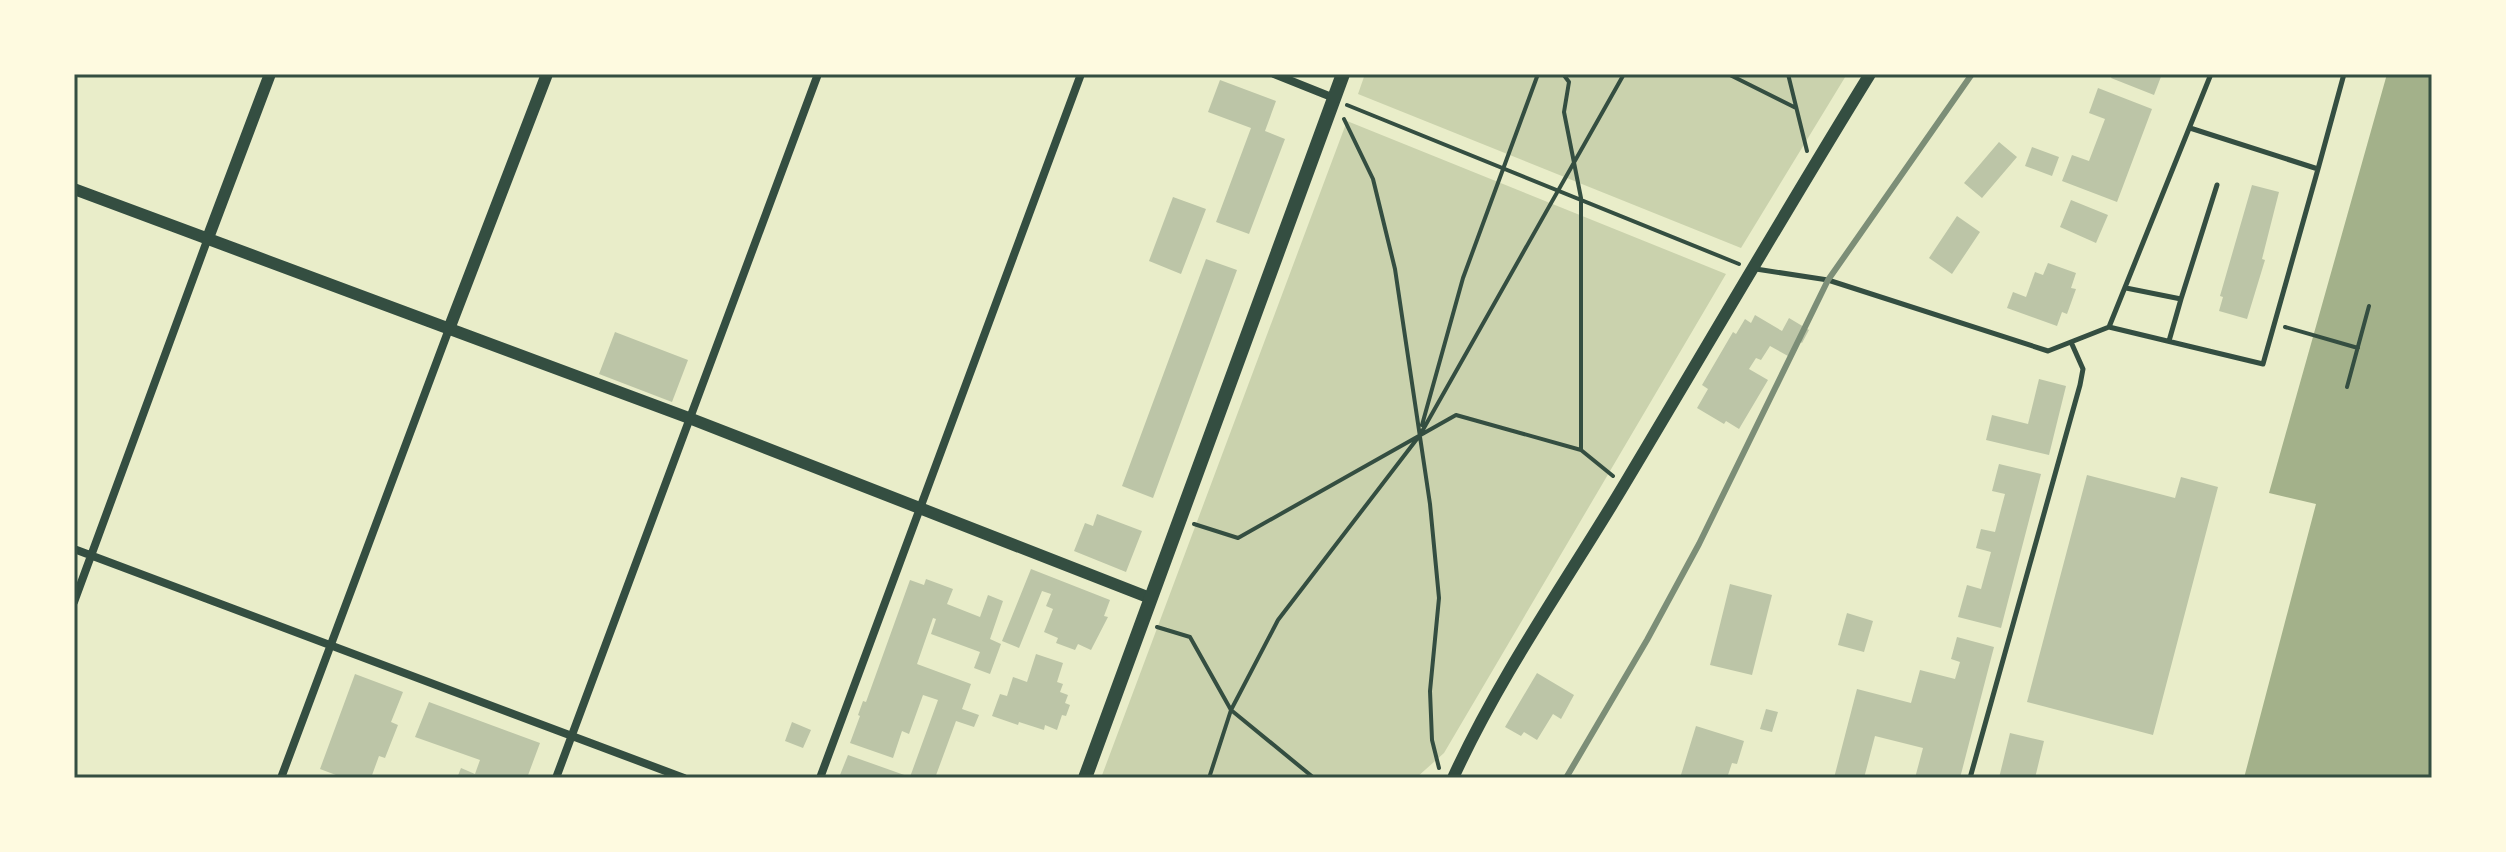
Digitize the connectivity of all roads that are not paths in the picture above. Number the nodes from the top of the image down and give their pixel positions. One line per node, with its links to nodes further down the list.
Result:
1 (270, 74): 15 (street)
2 (547, 74): 20 (street)
3 (818, 74): 23 (street)
4 (1081, 74): 24 (street)
5 (1274, 74): 10 (street)
6 (1343, 74): 10 (main road)
7 (1870, 74): 16 (street)
8 (2211, 74): 11 (lane)
9 (2344, 74): 12 (lane)
10 (1334, 98): 27 (main road)
11 (2190, 128): 12 (lane); 17 (lane)
12 (2318, 169): 21 (lane)
13 (2217, 185): 18 (lane)
14 (74, 189): 15 (street)
15 (208, 238): 20 (street); 26 (street)
16 (1751, 268): 22 (lane); 36 (street)
17 (2126, 288): 18 (lane); 19 (lane)
18 (2181, 299): 21 (lane)
19 (2109, 327): 21 (lane); 22 (lane)
20 (449, 329): 23 (street); 29 (street)
21 (2169, 341)
22 (2071, 342): 37 (lane)
23 (689, 418): 24 (street); 30 (street)
24 (919, 509): 27 (street); 34 (street)
25 (74, 549): 26 (street)
26 (91, 555): 28 (street); 29 (street)
27 (1150, 598): 35 (main road)
28 (74, 602)
29 (331, 645): 30 (street); 31 (street)
30 (572, 734): 32 (street); 33 (street)
31 (281, 778)
32 (556, 778)
33 (684, 778)
34 (820, 778)
35 (1085, 778)
36 (1453, 778)
37 (1970, 778)

